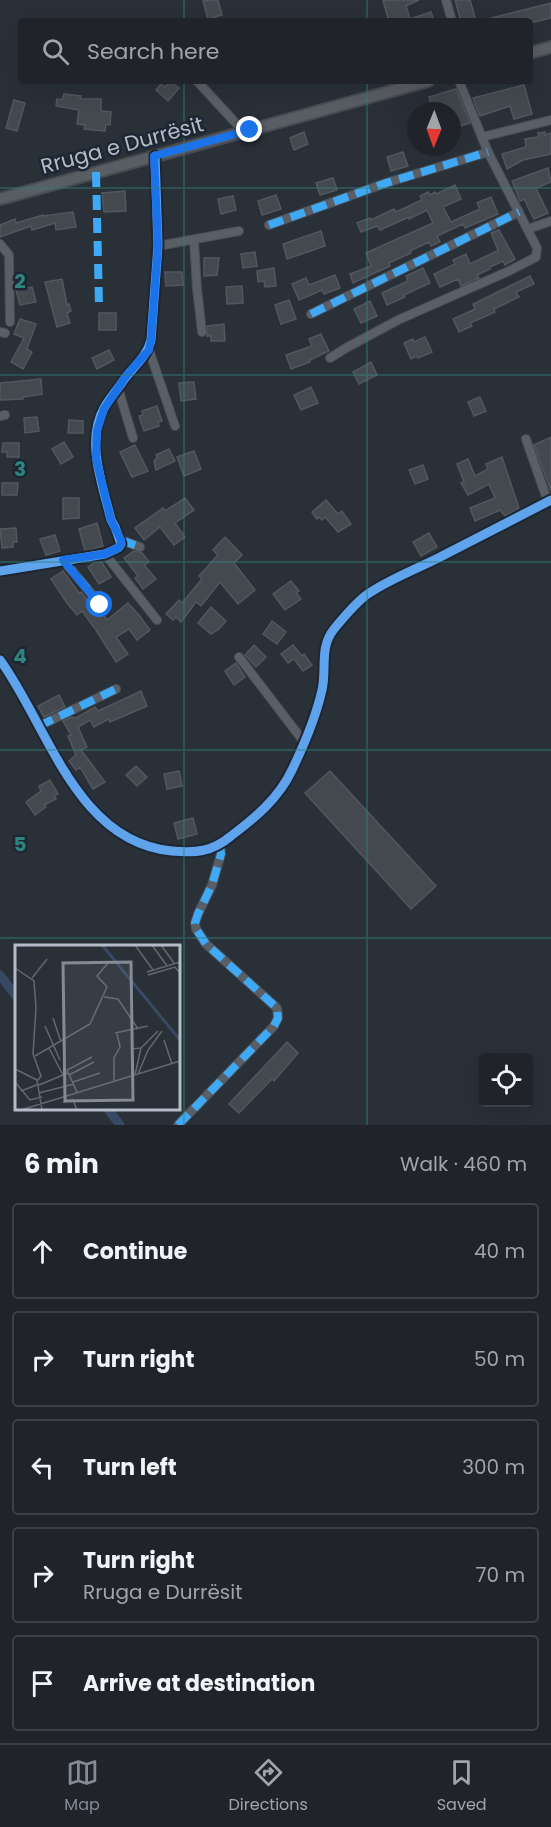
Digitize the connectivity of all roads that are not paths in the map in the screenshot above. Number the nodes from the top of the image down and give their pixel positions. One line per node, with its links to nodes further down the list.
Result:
1 (446, 0): 2 (street)
2 (451, 18)
3 (551, 47): 4 (main road)
4 (533, 52)
5 (201, 84): 9 (street)
6 (417, 84): 9 (main road, Rruga e Durrësit)
7 (460, 84): 10 (street)
8 (551, 120): 10 (street)
9 (244, 132): 12 (main road, Rruga e Durrësit)
10 (482, 137): 11 (street)
11 (488, 152): 14 (street); 16 (street)
12 (154, 156): 13 (main road, Rruga e Durrësit); 21 (street)
13 (0, 199)
14 (519, 212): 17 (street); 22 (street)
15 (551, 221): 17 (street)
16 (269, 225)
17 (528, 229): 26 (street)
18 (239, 231): 19 (street)
19 (194, 240): 21 (street); 24 (street)
20 (0, 244): 23 (street)
21 (158, 246): 25 (street)
22 (311, 314)
23 (10, 322)
24 (202, 332)
25 (149, 350): 27 (street); 28 (street)
26 (330, 358)
27 (118, 388): 29 (street); 32 (street)
28 (175, 426)
29 (133, 438)
30 (526, 439): 31 (street)
31 (549, 501): 43 (street)
32 (121, 540): 33 (street); 34 (street)
33 (140, 546)
34 (105, 554): 35 (street); 38 (street)
35 (63, 560): 36 (street); 37 (street)
36 (0, 571)
37 (100, 605)
38 (157, 620)
39 (239, 657): 43 (street)
40 (0, 660): 42 (street)
41 (116, 689): 42 (street)
42 (39, 726): 44 (street)
43 (304, 742): 44 (street)
44 (220, 845): 45 (street)
45 (178, 1125)

